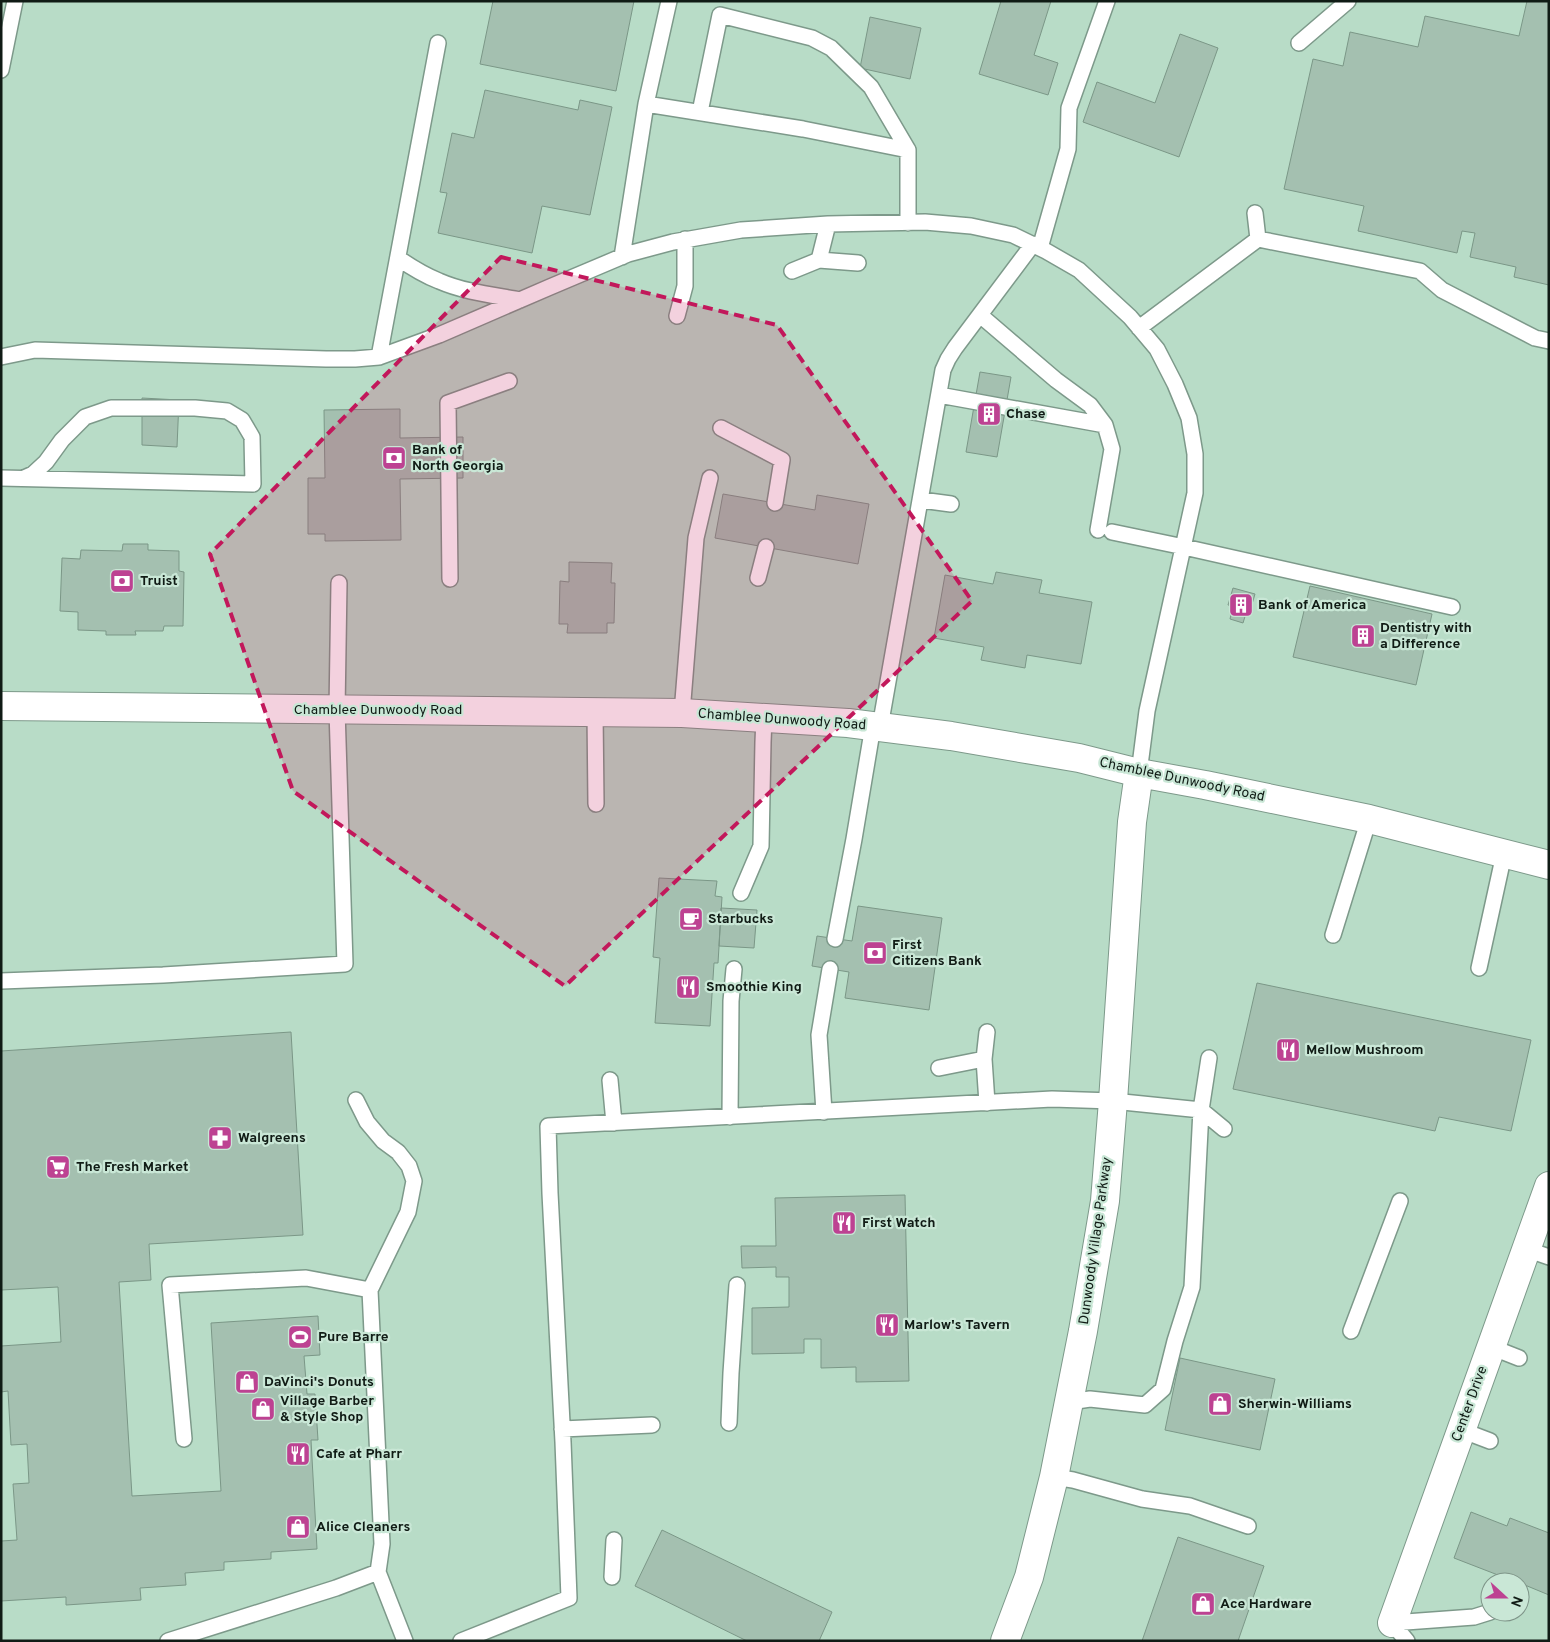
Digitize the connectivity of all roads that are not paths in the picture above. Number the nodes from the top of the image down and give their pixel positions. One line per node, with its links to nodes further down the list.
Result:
1 (15, 1): 7 (lane)
2 (669, 1): 8 (lane)
3 (1107, 1): 16 (lane)
4 (1348, 1): 6 (lane)
5 (438, 43): 18 (lane)
6 (1299, 43)
7 (1, 70)
8 (646, 104): 9 (lane); 17 (lane)
9 (700, 112): 10 (lane); 10 (lane)
10 (908, 150): 12 (lane)
11 (1255, 213): 15 (lane)
12 (908, 223): 13 (lane); 16 (lane)
13 (828, 224): 14 (lane); 19 (lane)
14 (686, 239): 17 (lane); 24 (lane)
15 (1258, 239): 25 (lane); 26 (lane)
16 (1037, 246): 23 (lane); 25 (lane)
17 (622, 257): 22 (lane)
18 (398, 258): 22 (lane); 28 (lane)
19 (819, 260): 20 (lane); 21 (lane)
20 (858, 263)
21 (792, 271)
22 (520, 300): 28 (lane)
23 (980, 315): 30 (lane); 31 (lane)
24 (677, 316)
25 (1139, 328): 40 (lane)
26 (1549, 341)
27 (1, 357): 28 (lane)
28 (379, 357)
29 (509, 382): 42 (lane)
30 (939, 395): 31 (lane); 36 (lane)
31 (1104, 425): 40 (lane)
32 (721, 428): 37 (lane)
33 (1, 478): 34 (lane)
34 (24, 478): 34 (lane)
35 (710, 478): 48 (lane)
36 (921, 500): 38 (lane); 50 (lane)
37 (775, 503)
38 (951, 504)
39 (766, 547): 41 (lane)
40 (1184, 547): 44 (lane); 51 (lane)
41 (758, 578)
42 (450, 579)
43 (339, 583): 46 (lane)
44 (1452, 607)
45 (1, 706): 46 (street, Chamblee Dunwoody Road)
46 (336, 710): 47 (street, Chamblee Dunwoody Road); 62 (lane)
47 (595, 712): 48 (street, Chamblee Dunwoody Road); 52 (lane)
48 (682, 713): 49 (street, Chamblee Dunwoody Road)
49 (764, 718): 50 (street, Chamblee Dunwoody Road); 56 (lane)
50 (876, 726): 51 (street, Chamblee Dunwoody Road); 58 (lane)
51 (1139, 772): 53 (street, Chamblee Dunwoody Road); 69 (street, Dunwoody Village Parkway)
52 (596, 804)
53 (1369, 819): 54 (street, Chamblee Dunwoody Road); 57 (lane)
54 (1504, 854): 55 (street, Chamblee Dunwoody Road); 59 (lane)
55 (1549, 864)
56 (740, 893)
57 (1333, 935)
58 (835, 939)
59 (1479, 968)
60 (734, 969): 73 (lane)
61 (830, 969): 72 (lane)
62 (1, 981)
63 (986, 1032): 65 (lane)
64 (1209, 1058): 71 (lane)
65 (984, 1059): 66 (lane); 70 (lane)
66 (939, 1068)
67 (610, 1080): 74 (lane)
68 (356, 1100): 80 (lane)
69 (1113, 1102): 70 (lane); 71 (lane); 84 (street, Dunwoody Village Parkway)
70 (986, 1103): 72 (lane)
71 (1201, 1110): 75 (lane); 84 (lane)
72 (824, 1112): 73 (lane)
73 (730, 1117): 74 (lane)
74 (614, 1123): 87 (lane)
75 (1224, 1129)
76 (1549, 1186): 78 (street, Center Drive)
77 (1400, 1201): 81 (lane)
78 (1538, 1253): 82 (street, Center Drive)
79 (737, 1285): 85 (lane)
80 (370, 1290): 89 (lane); 94 (lane)
81 (1351, 1331)
82 (1491, 1347): 83 (lane); 88 (street, Center Drive)
83 (1519, 1358)
84 (1070, 1402): 91 (street, Dunwoody Village Parkway)
85 (729, 1422)
86 (652, 1425): 87 (lane)
87 (562, 1429): 100 (lane)
88 (1461, 1430): 90 (lane); 97 (street, Center Drive)
89 (184, 1439)
90 (1490, 1441)
91 (1054, 1477): 92 (lane); 101 (street, Dunwoody Village Parkway)
92 (1248, 1526)
93 (614, 1540): 95 (lane)
94 (378, 1572): 98 (lane); 99 (lane)
95 (612, 1577)
96 (1480, 1616): 97 (lane)
97 (1400, 1632)
98 (168, 1641)
99 (405, 1641)
100 (461, 1641)
101 (1005, 1641)

